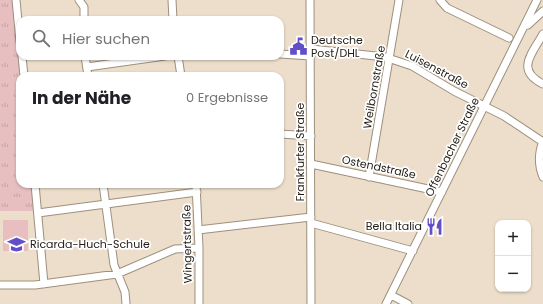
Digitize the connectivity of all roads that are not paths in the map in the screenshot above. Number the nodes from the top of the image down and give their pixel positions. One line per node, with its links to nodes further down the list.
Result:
1 (16, 0): 9 (street)
2 (79, 0): 10 (street)
3 (172, 0): 11 (street)
4 (310, 0): 15 (street, Frankfurter Straße)
5 (399, 0): 17 (street, Weilbornstraße)
6 (440, 0): 14 (street)
7 (537, 0): 12 (street, Offenbacher Straße)
8 (543, 11): 12 (street)
9 (18, 16)
10 (84, 16)
11 (173, 16)
12 (524, 29): 27 (street, Offenbacher Straße)
13 (543, 34): 26 (street)
14 (509, 38)
15 (311, 53): 16 (street, Luisenstraße); 17 (street, Luisenstraße); 29 (street, Frankfurter Straße)
16 (284, 54)
17 (390, 58): 27 (street, Luisenstraße); 32 (street, Weilbornstraße)
18 (22, 60): 23 (street)
19 (86, 60): 22 (street)
20 (137, 60): 22 (street)
21 (179, 60): 25 (street)
22 (87, 67): 24 (street)
23 (24, 72)
24 (88, 72)
25 (180, 72)
26 (543, 84)
27 (484, 107): 30 (street, Luisenstraße); 37 (street, Offenbacher Straße)
28 (284, 134): 29 (street)
29 (311, 136): 31 (street, Frankfurter Straße)
30 (543, 141): 33 (street)
31 (311, 164): 32 (street, Ostendstraße); 40 (street, Frankfurter Straße)
32 (369, 177): 37 (street, Ostendstraße)
33 (543, 177)
34 (35, 188): 39 (street)
35 (103, 188): 38 (street)
36 (196, 188): 38 (street); 41 (street, Wingertstraße)
37 (442, 192): 43 (street, Offenbacher Straße)
38 (105, 204): 39 (street); 44 (street)
39 (38, 213): 45 (street)
40 (311, 220): 41 (street); 43 (street); 50 (street, Frankfurter Straße)
41 (198, 230): 42 (street, Wingertstraße)
42 (199, 248): 44 (street); 49 (street, Wingertstraße)
43 (413, 251): 47 (street, Offenbacher Straße)
44 (117, 274): 45 (street); 48 (street)
45 (44, 284): 46 (street)
46 (0, 285)
47 (391, 295): 51 (street, Offenbacher Straße); 52 (street)
48 (126, 304)
49 (199, 304)
50 (312, 304)
51 (386, 304)
52 (408, 304)

